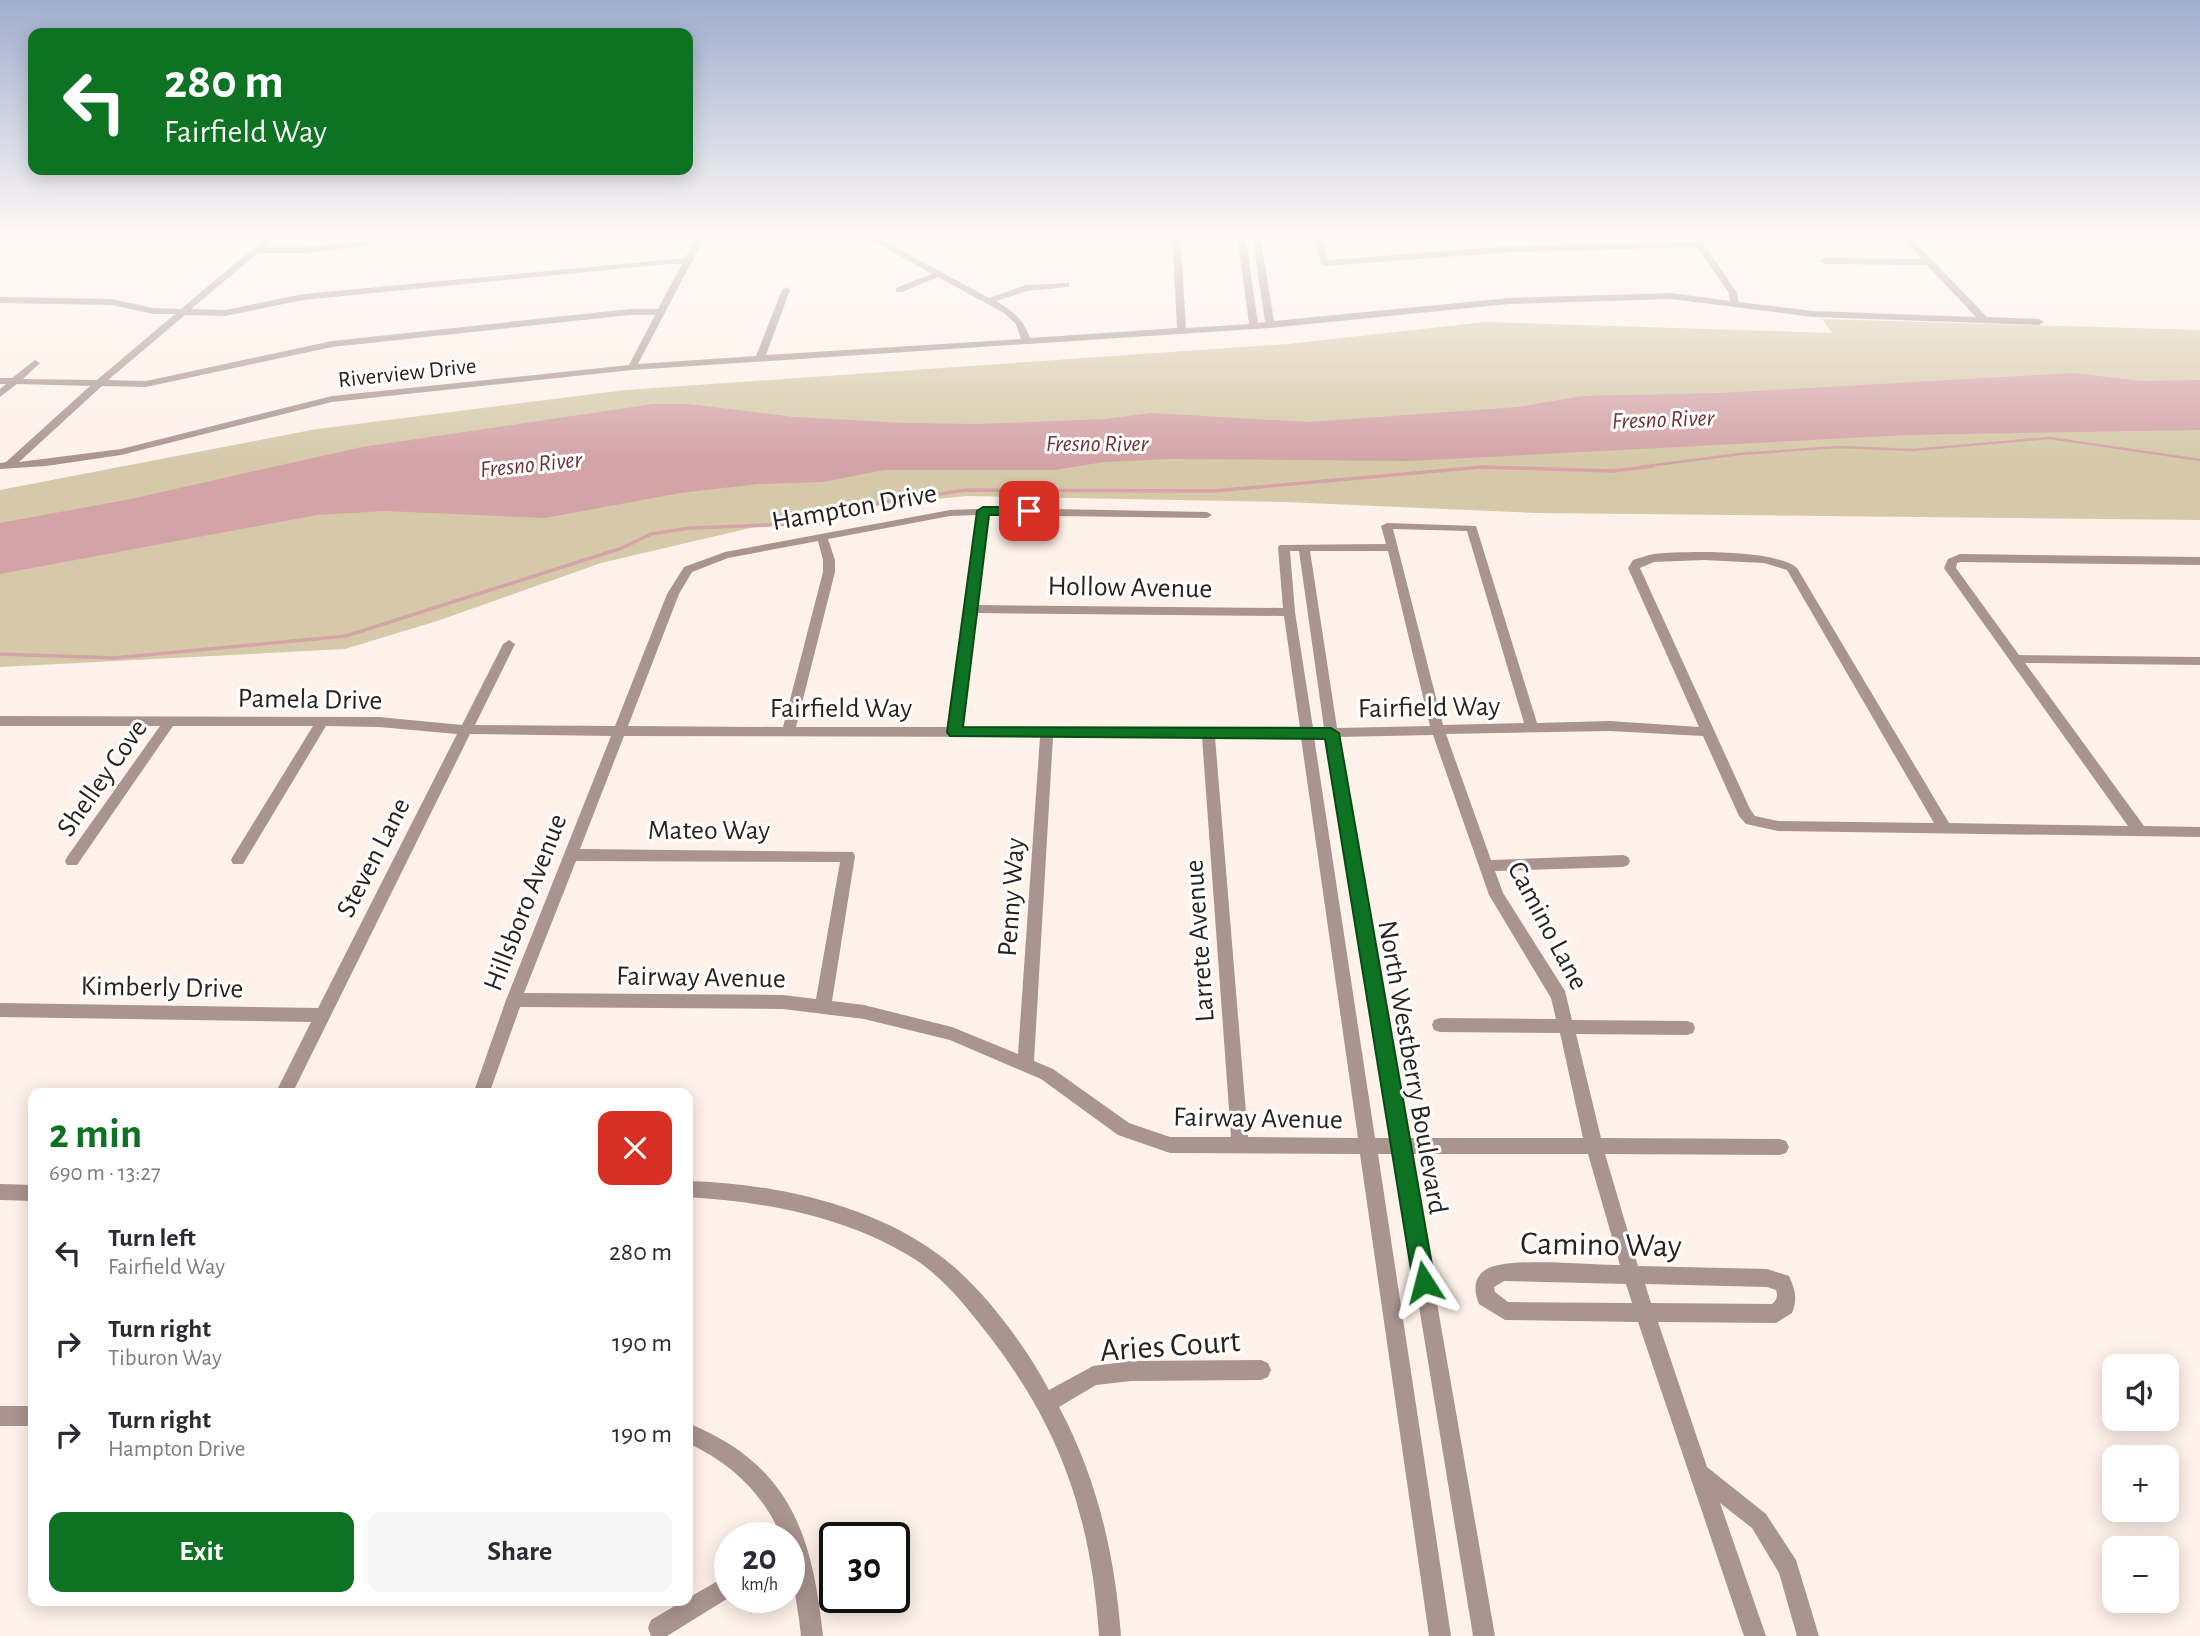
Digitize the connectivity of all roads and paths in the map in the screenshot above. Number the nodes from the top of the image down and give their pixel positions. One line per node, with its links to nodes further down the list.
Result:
1 (150, 310): 11 (street)
2 (238, 310): 11 (street)
3 (778, 310): 19 (street)
4 (1002, 310): 18 (street)
5 (1181, 310): 17 (street)
6 (1252, 310): 16 (street)
7 (1268, 310): 15 (street)
8 (1416, 310): 15 (street, Riverview Drive)
9 (1785, 310): 13 (street, Riverview Drive)
10 (1975, 310): 13 (street)
11 (184, 312): 24 (street)
12 (662, 312): 21 (street); 24 (street)
13 (1985, 321): 14 (street, Riverview Drive)
14 (2039, 322)
15 (1270, 325): 16 (street, Riverview Drive)
16 (1254, 326): 17 (street, Riverview Drive)
17 (1182, 331): 18 (street, Riverview Drive)
18 (1027, 342): 19 (street, Riverview Drive)
19 (760, 359): 21 (street, Riverview Drive)
20 (35, 363): 23 (street)
21 (632, 367): 26 (street, Riverview Drive)
22 (0, 381): 23 (street)
23 (15, 381): 24 (street); 25 (street)
24 (98, 384): 26 (street)
25 (0, 394)
26 (4, 466): 27 (street)
27 (0, 474)
28 (983, 511): 29 (street, Hampton Drive); 30 (street, Hampton Drive); 34 (street)
29 (1208, 515)
30 (822, 537): 44 (street, Hampton Drive); 46 (street)
31 (1304, 547): 32 (street); 35 (street, North Westberry Boulevard); 52 (street, North Westberry Boulevard)
32 (1392, 548): 42 (street, Camino Lane); 45 (street, Camino Lane)
33 (2200, 561): 37 (street)
34 (971, 609): 35 (street, Hollow Avenue); 47 (street)
35 (1289, 612): 51 (street, North Westberry Boulevard)
36 (509, 644): 43 (street, Steven Lane)
37 (2017, 659): 38 (street); 54 (street)
38 (2200, 661)
39 (0, 721): 40 (street, Pamela Drive)
40 (170, 721): 41 (street, Pamela Drive); 58 (street, Shelley Cove)
41 (322, 722): 43 (street, Pamela Drive); 57 (street)
42 (1532, 728): 45 (street, Fairfield Way); 48 (street, Fairfield Way)
43 (466, 729): 44 (street, Pamela Drive); 64 (street, Steven Lane)
44 (619, 731): 46 (street, Fairfield Way); 56 (street, Hillsboro Avenue)
45 (1438, 731): 52 (street, Fairfield Way); 60 (street, Camino Lane)
46 (788, 732): 47 (street, Fairfield Way)
47 (955, 732): 49 (street, Fairfield Way)
48 (1708, 732): 53 (street); 53 (street)
49 (1047, 733): 50 (street, Fairfield Way); 68 (street, Penny Way)
50 (1208, 733): 51 (street, Fairfield Way); 71 (street, Larrete Avenue)
51 (1307, 733): 52 (street, Fairfield Way); 72 (street, North Westberry Boulevard)
52 (1331, 733): 73 (street, North Westberry Boulevard)
53 (1945, 829): 54 (street)
54 (2140, 831): 55 (street)
55 (2200, 832)
56 (570, 855): 61 (street, Hillsboro Avenue); 62 (street, Mateo Way)
57 (238, 860)
58 (72, 861)
59 (1623, 862): 60 (street)
60 (1486, 866): 66 (street, Camino Lane)
61 (513, 1000): 62 (street, Fairway Avenue); 70 (street, Hillsboro Avenue)
62 (823, 1007): 68 (street, Fairway Avenue)
63 (0, 1010): 64 (street, Kimberly Drive)
64 (323, 1016): 69 (street, Steven Lane)
65 (1440, 1026): 66 (street)
66 (1568, 1027): 67 (street); 74 (street, Camino Lane)
67 (1687, 1028)
68 (1026, 1065): 71 (street, Fairway Avenue)
69 (286, 1088)
70 (483, 1088)
71 (1240, 1145): 72 (street, Fairway Avenue)
72 (1367, 1145): 73 (street, Fairway Avenue); 93 (street, North Westberry Boulevard)
73 (1401, 1145): 74 (street, Fairway Avenue); 94 (street, North Westberry Boulevard)
74 (1594, 1147): 75 (street, Fairway Avenue); 79 (street, Camino Lane)
75 (1780, 1147)
76 (693, 1189): 82 (street)
77 (0, 1192): 78 (street)
78 (28, 1193)
79 (1632, 1275): 80 (street, Camino Lane); 80 (street, Camino Way); 80 (street, Camino Way)
80 (1645, 1314): 86 (street, Camino Lane)
81 (1261, 1370): 82 (street, Aries Court)
82 (1046, 1403): 92 (street)
83 (0, 1416): 84 (street)
84 (28, 1416)
85 (693, 1435): 87 (street)
86 (1697, 1471): 95 (street, Camino Lane); 96 (street)
87 (782, 1522)
88 (805, 1577): 91 (street)
89 (714, 1595): 90 (street)
90 (659, 1628)
91 (812, 1636)
92 (1110, 1636)
93 (1440, 1636)
94 (1484, 1636)
95 (1755, 1636)
96 (1808, 1636)

